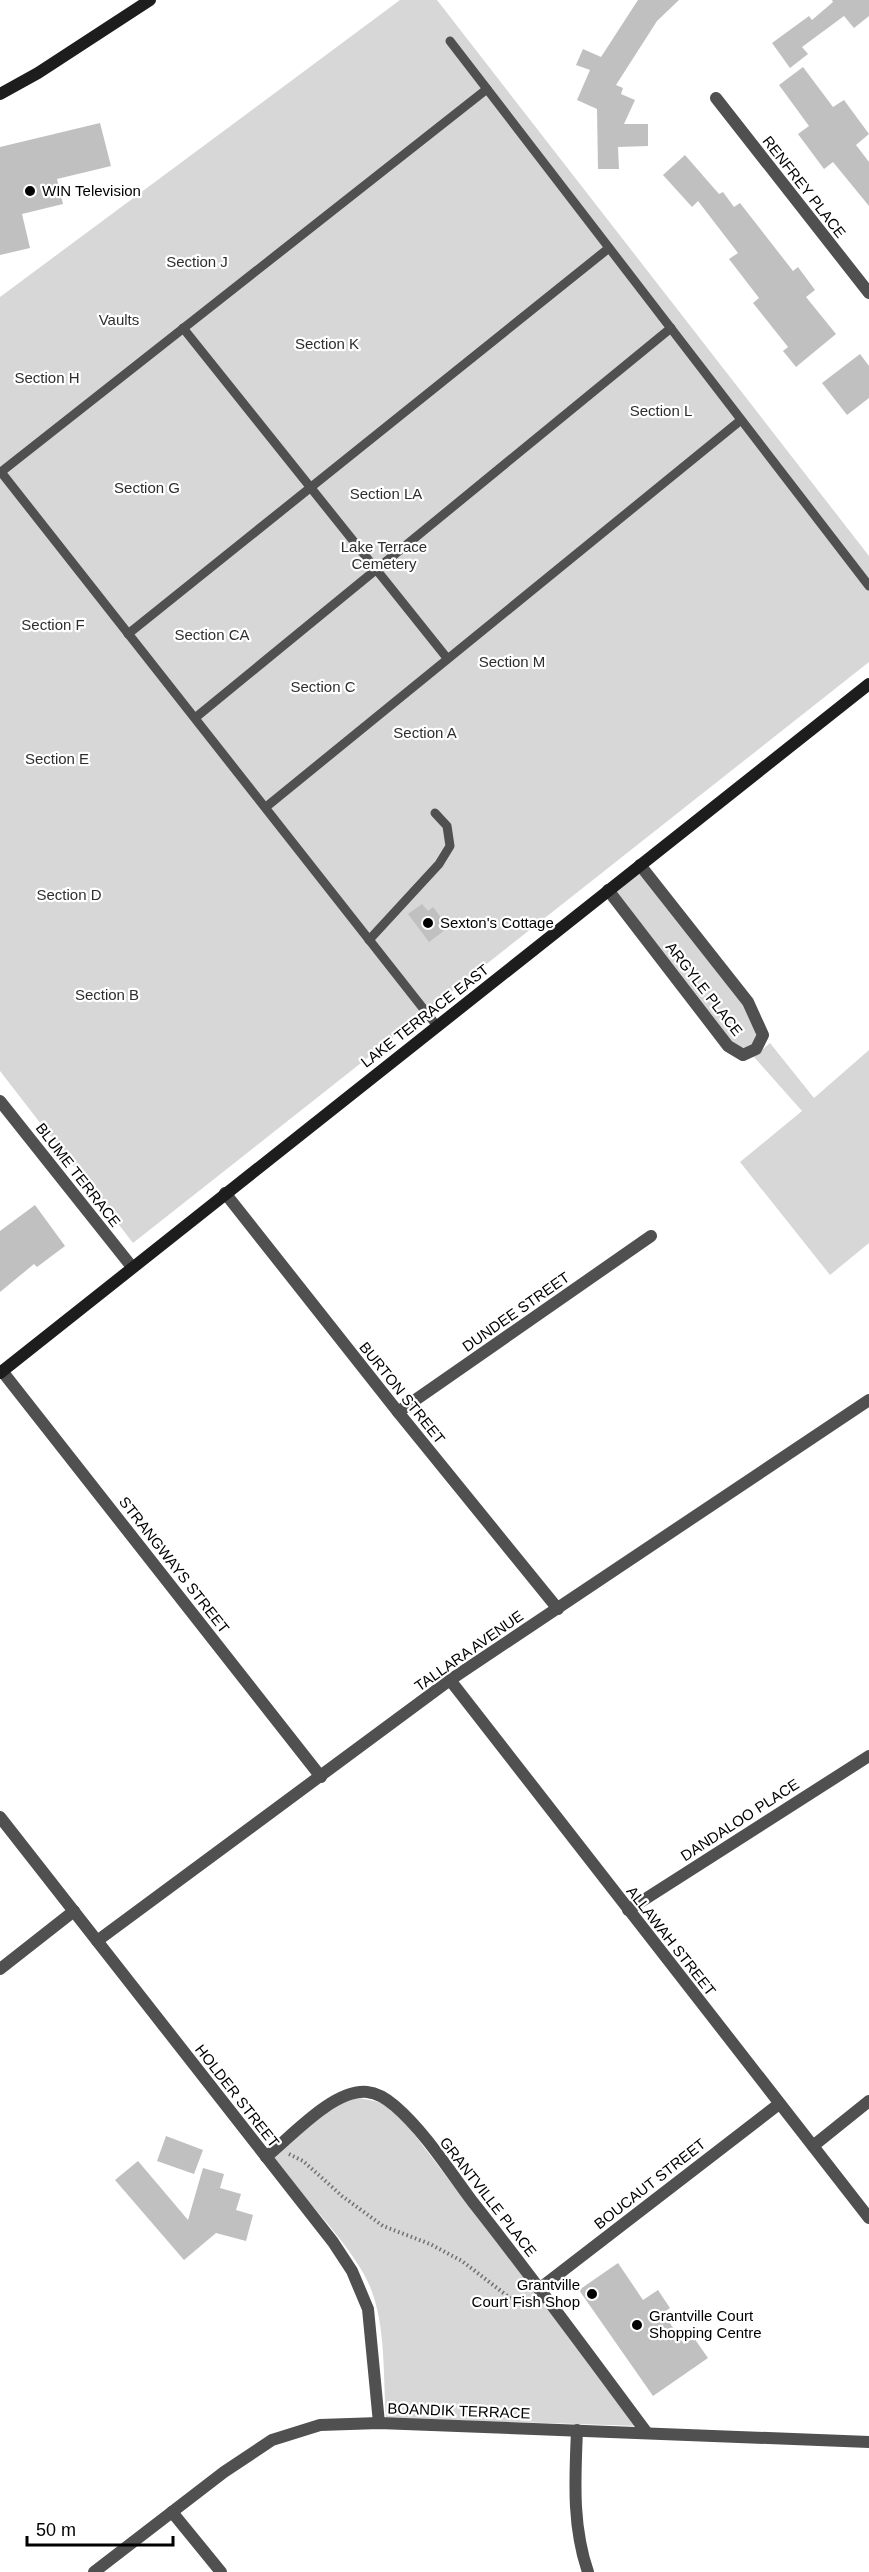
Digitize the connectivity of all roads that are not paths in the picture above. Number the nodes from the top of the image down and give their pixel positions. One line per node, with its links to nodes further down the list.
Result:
1 (150, 0): 4 (street)
2 (450, 41): 3 (lane)
3 (487, 89): 6 (lane); 8 (lane)
4 (0, 94)
5 (716, 98): 7 (street, RENFREY PLACE)
6 (609, 248): 9 (lane); 11 (lane)
7 (869, 293)
8 (183, 328): 11 (lane); 14 (lane)
9 (670, 328): 10 (lane); 12 (lane)
10 (741, 420): 13 (lane); 15 (lane)
11 (310, 488): 12 (lane); 14 (lane)
12 (375, 570): 15 (lane); 17 (lane)
13 (869, 586)
14 (128, 634): 17 (lane)
15 (447, 658): 18 (lane)
16 (869, 684): 20 (street, LAKE TERRACE EAST)
17 (195, 718): 18 (lane)
18 (266, 807): 22 (lane)
19 (435, 813): 22 (lane)
20 (640, 865): 21 (street, LAKE TERRACE EAST); 21 (street, ARGYLE PLACE)
21 (608, 890): 23 (street, LAKE TERRACE EAST)
22 (369, 940): 23 (lane)
23 (437, 1026): 25 (street, LAKE TERRACE EAST)
24 (0, 1101): 27 (street, BLUME TERRACE)
25 (225, 1193): 27 (street, LAKE TERRACE EAST); 30 (street, BURTON STREET)
26 (651, 1236): 30 (street, DUNDEE STREET)
27 (132, 1267): 28 (street, LAKE TERRACE EAST)
28 (1, 1372): 34 (street, STRANGWAYS STREET)
29 (869, 1400): 31 (street, TALLARA AVENUE)
30 (398, 1413): 31 (street, BURTON STREET)
31 (558, 1609): 32 (street, TALLARA AVENUE)
32 (450, 1680): 34 (street, TALLARA AVENUE); 36 (street, ALLAWAH STREET)
33 (869, 1756): 36 (street, DANDALOO PLACE)
34 (321, 1777): 38 (street, TALLARA AVENUE)
35 (0, 1818): 37 (street, HOLDER STREET)
36 (627, 1910): 41 (street, ALLAWAH STREET)
37 (74, 1911): 38 (street, HOLDER STREET); 39 (street)
38 (97, 1941): 43 (street, HOLDER STREET)
39 (0, 1969)
40 (869, 2101): 42 (street)
41 (779, 2103): 42 (street, ALLAWAH STREET); 45 (street, BOUCAUT STREET)
42 (813, 2146): 44 (street, ALLAWAH STREET)
43 (266, 2157): 45 (street, GRANTVILLE PLACE); 46 (street, HOLDER STREET)
44 (869, 2218)
45 (539, 2289): 48 (street, GRANTVILLE PLACE)
46 (379, 2422): 47 (street, BOANDIK TERRACE); 50 (street, BOANDIK TERRACE)
47 (577, 2430): 48 (street, BOANDIK TERRACE); 53 (street)
48 (647, 2433): 49 (street, BOANDIK TERRACE)
49 (869, 2442)
50 (172, 2512): 51 (street, BOANDIK TERRACE); 52 (street)
51 (94, 2572)
52 (221, 2572)
53 (588, 2572)

